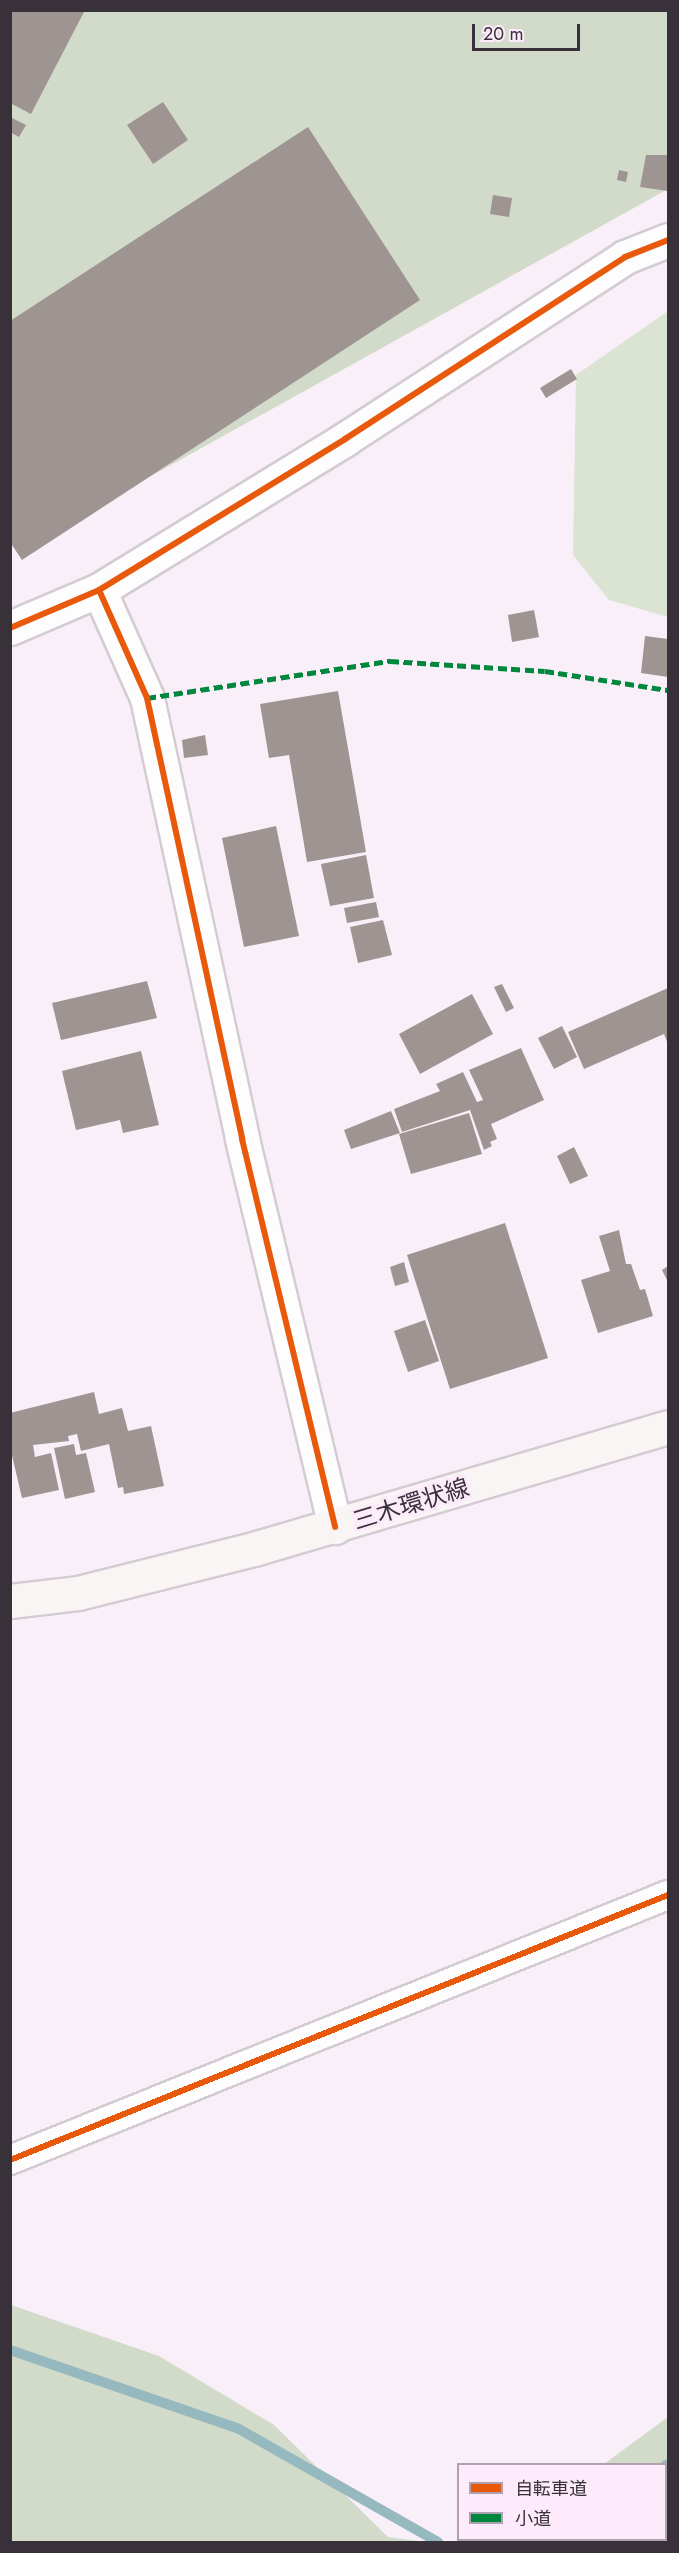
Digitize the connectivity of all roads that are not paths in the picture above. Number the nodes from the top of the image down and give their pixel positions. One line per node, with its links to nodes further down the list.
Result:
1 (669, 240): 2 (street)
2 (99, 590): 3 (street); 5 (street)
3 (10, 628)
4 (669, 1427): 5 (main road, 三木環状線)
5 (335, 1527): 6 (main road, 三木環状線)
6 (10, 1601)
7 (669, 1895): 8 (street)
8 (10, 2160)

